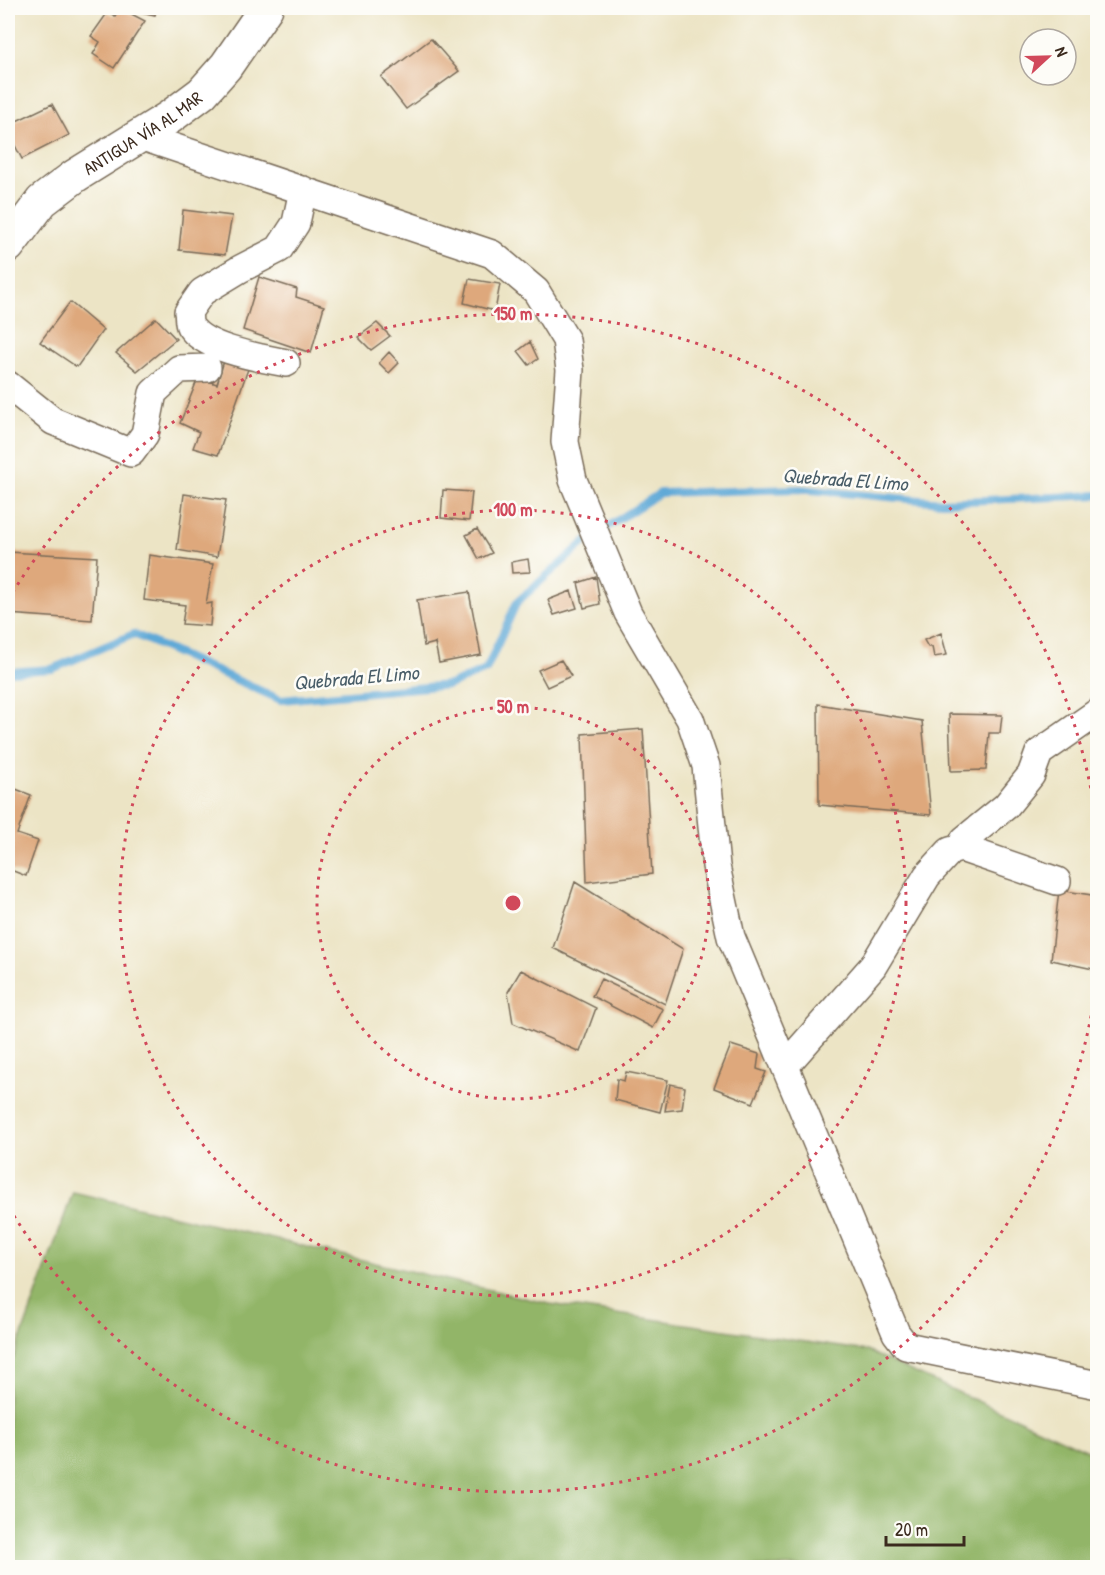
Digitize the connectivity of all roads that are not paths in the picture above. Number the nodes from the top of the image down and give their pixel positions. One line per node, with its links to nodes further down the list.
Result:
1 (266, 8): 2 (main road, ANTIGUA VÍA AL MAR)
2 (140, 136): 3 (street); 4 (main road, ANTIGUA VÍA AL MAR)
3 (303, 190): 5 (street); 11 (street)
4 (8, 246)
5 (286, 363)
6 (207, 368): 7 (street)
7 (8, 385)
8 (1098, 712): 9 (street)
9 (961, 848): 10 (street); 11 (street)
10 (1058, 881)
11 (785, 1066): 12 (street)
12 (1098, 1385)

